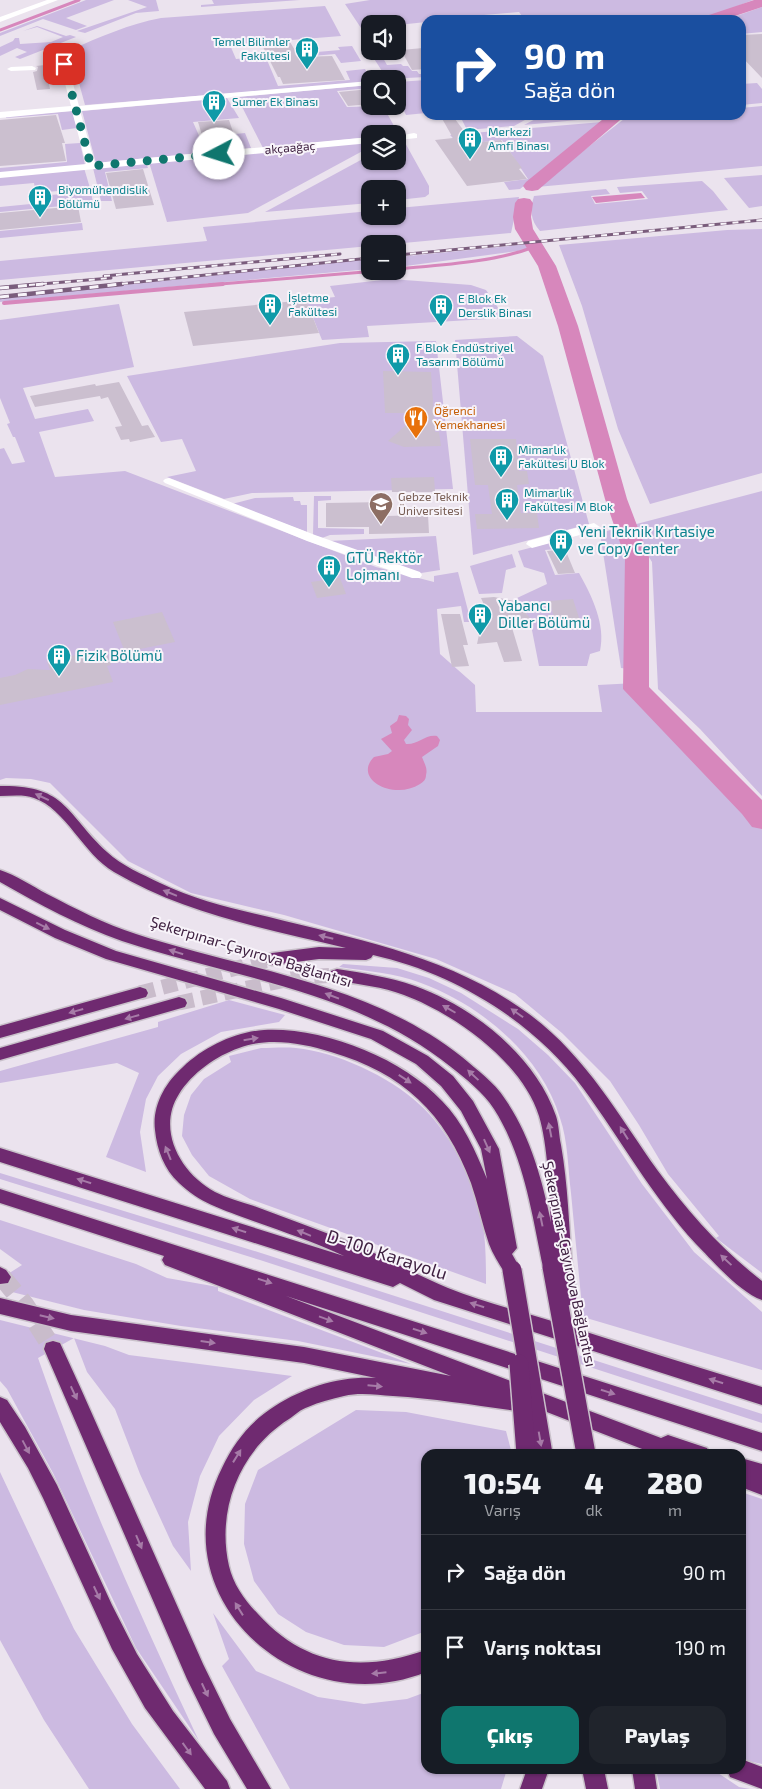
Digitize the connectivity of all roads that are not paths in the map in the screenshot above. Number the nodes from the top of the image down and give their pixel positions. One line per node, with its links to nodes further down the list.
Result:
1 (54, 0): 2 (street)
2 (0, 20)
3 (60, 50): 7 (street)
4 (32, 68): 5 (street)
5 (11, 69)
6 (361, 84): 7 (street)
7 (77, 109): 8 (street); 12 (street)
8 (0, 115)
9 (414, 136): 10 (street)
10 (406, 137)
11 (361, 141): 12 (street, akçaağaç)
12 (91, 166): 13 (street, akçaağaç)
13 (0, 175)
14 (169, 481): 17 (street)
15 (594, 527): 16 (street)
16 (532, 544)
17 (416, 575)
18 (0, 791): 21 (highway, one-way to 18)
19 (0, 875): 30 (highway, Şekerpınar-Çayırova Bağlantısı, one-way to 19)
20 (0, 903): 31 (highway, one-way to 31)
21 (407, 958): 22 (highway); 32 (highway, one-way to 21)
22 (272, 959)
23 (337, 975): 30 (highway, one-way to 23)
24 (140, 993): 26 (highway, one-way to 26)
25 (179, 1003): 27 (highway, one-way to 27)
26 (0, 1032)
27 (0, 1054)
28 (0, 1155): 33 (highway, D-100 Karayolu, one-way to 28)
29 (1, 1196): 38 (highway, one-way to 38); 39 (highway, one-way to 39)
30 (557, 1266): 42 (highway, Şekerpınar-Çayırova Bağlantısı, bridge)
31 (512, 1270): 33 (highway, one-way to 31); 40 (highway, bridge); 41 (highway, one-way to 41, bridge)
32 (762, 1292)
33 (444, 1295): 36 (highway, D-100 Karayolu, one-way to 33)
34 (0, 1306): 38 (highway, one-way to 38)
35 (54, 1349): 56 (highway, one-way to 56)
36 (762, 1396)
37 (0, 1406): 55 (highway, one-way to 55)
38 (556, 1408): 43 (highway); 44 (highway); 49 (highway, one-way to 38)
39 (762, 1442)
40 (526, 1449)
41 (542, 1449)
42 (586, 1449)
43 (665, 1449)
44 (684, 1449)
45 (746, 1469): 46 (highway)
46 (762, 1474)
47 (746, 1479): 48 (highway)
48 (762, 1486)
49 (421, 1663)
50 (746, 1772): 54 (highway)
51 (536, 1774): 57 (highway)
52 (594, 1774): 58 (highway)
53 (644, 1774): 59 (highway)
54 (762, 1778)
55 (219, 1789)
56 (260, 1789)
57 (531, 1789)
58 (597, 1789)
59 (646, 1789)

